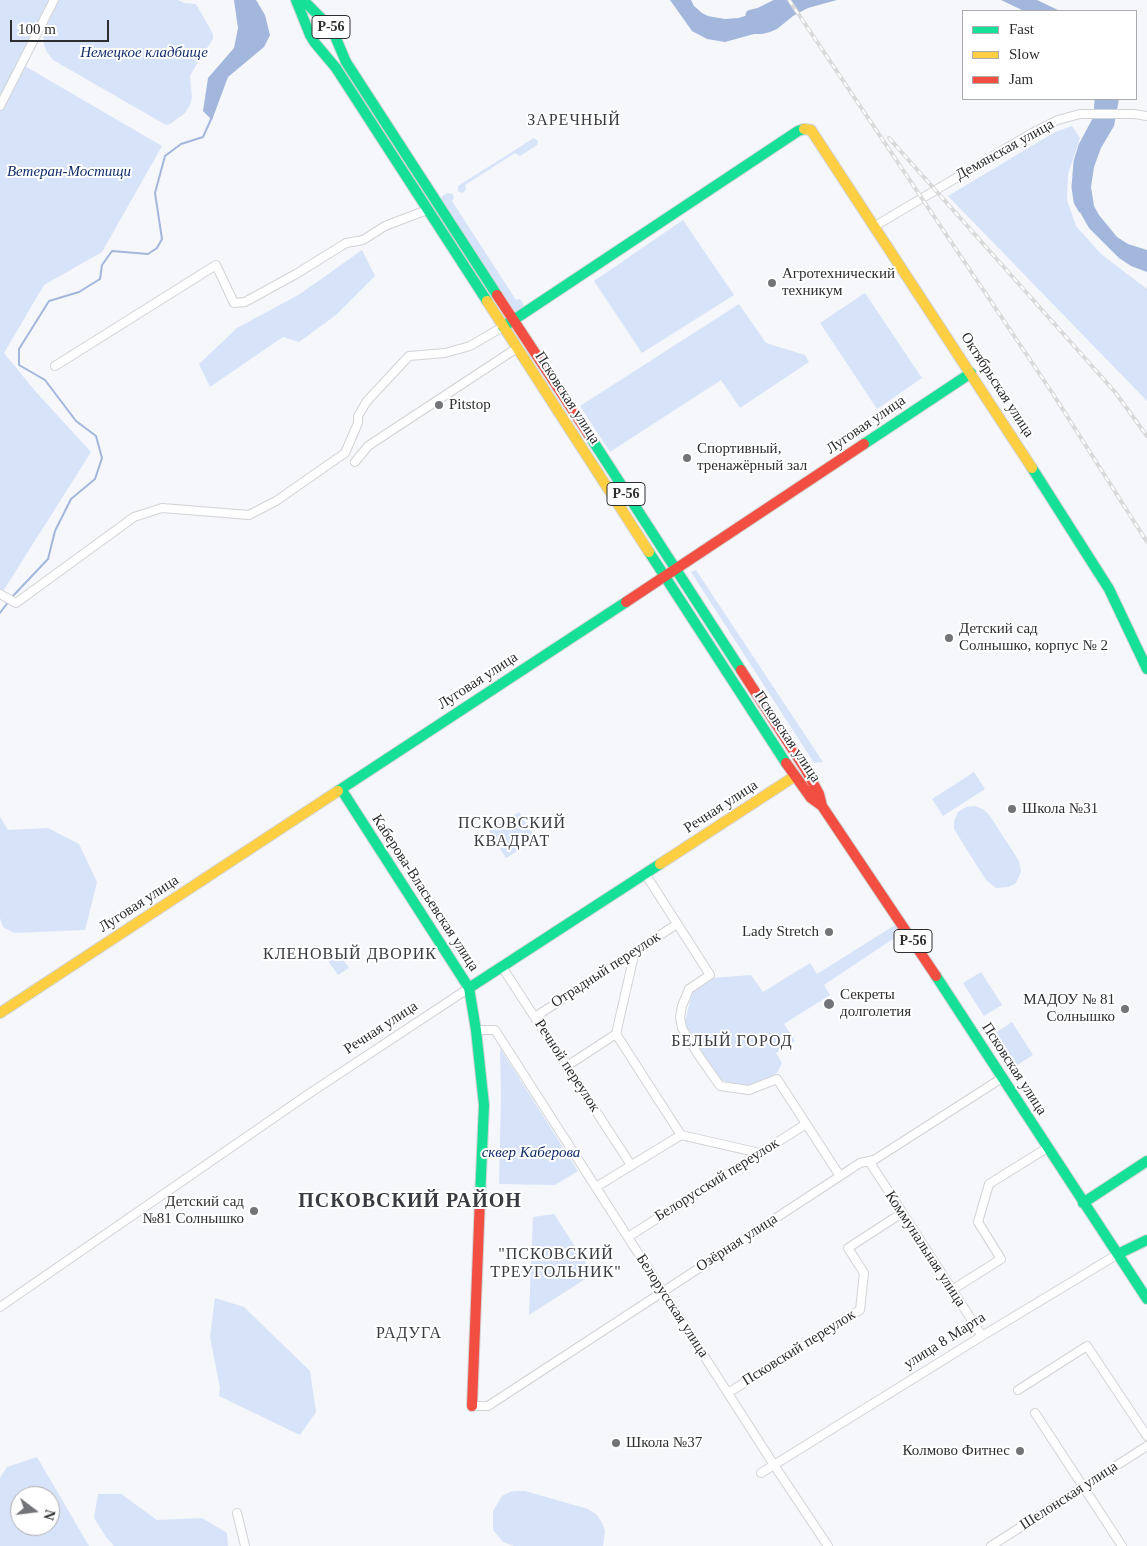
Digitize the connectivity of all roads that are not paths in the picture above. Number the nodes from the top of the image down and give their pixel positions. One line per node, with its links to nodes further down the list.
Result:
1 (54, 0): 6 (street)
2 (296, 0): 5 (main road, Псковская улица)
3 (303, 0): 4 (main road, Псковская улица / Р-56)
4 (332, 28): 5 (main road); 10 (main road, Псковская улица / Р-56)
5 (315, 43): 8 (main road, Псковская улица)
6 (0, 106)
7 (1147, 116): 9 (street, Демянская улица)
8 (427, 210): 11 (main road, Псковская улица); 13 (street)
9 (875, 226): 10 (main road, Октябрьская улица); 14 (main road, Октябрьская улица)
10 (514, 320): 11 (street); 16 (main road, Псковская улица / Р-56)
11 (503, 327): 12 (main road, Псковская улица); 18 (street)
12 (517, 348): 15 (street); 17 (main road, Псковская улица)
13 (55, 366)
14 (971, 373): 16 (main road, Луговая улица); 19 (main road, Октябрьская улица)
15 (356, 462)
16 (675, 570): 17 (main road, Луговая улица); 20 (main road, Псковская улица / Р-56)
17 (665, 577): 21 (main road, Псковская улица); 23 (main road, Луговая улица)
18 (0, 594)
19 (1147, 669)
20 (771, 716): 21 (main road); 24 (main road, Псковская улица / Р-56)
21 (759, 722): 22 (main road, Псковская улица)
22 (795, 776): 24 (main road, Псковская улица); 25 (main road, Речная улица)
23 (340, 789): 29 (main road, Каберова-Власьевская улица); 30 (main road, Луговая улица)
24 (822, 806): 35 (main road, Псковская улица / Р-56)
25 (646, 875): 26 (street); 28 (main road, Речная улица)
26 (677, 924): 27 (street, Отрадный переулок); 36 (street)
27 (635, 951): 31 (street, Отрадный переулок); 33 (street)
28 (502, 967): 29 (main road, Речная улица); 31 (street, Речной переулок)
29 (469, 988): 32 (main road, Каберова-Власьевская улица); 53 (street, Речная улица)
30 (0, 1013)
31 (535, 1017): 34 (street, Речной переулок)
32 (476, 1030): 44 (street, Белорусская улица); 57 (main road, Каберова-Власьевская улица)
33 (616, 1034): 34 (street); 37 (street)
34 (567, 1066): 42 (street, Речной переулок)
35 (1002, 1078): 38 (main road, Псковская улица / Р-56); 40 (street, Озёрная улица)
36 (806, 1124): 39 (street, Белорусский переулок); 43 (street)
37 (681, 1135): 39 (street); 42 (street)
38 (1047, 1148): 45 (main road, Псковская улица / Р-56); 50 (street)
39 (760, 1153): 47 (street, Белорусский переулок)
40 (869, 1161): 43 (street, Озёрная улица); 46 (street, Коммунальная улица)
41 (1147, 1161): 45 (main road)
42 (631, 1165): 44 (street)
43 (840, 1176): 51 (street, Озёрная улица)
44 (596, 1187): 47 (street, Белорусская улица)
45 (1083, 1203): 49 (main road, Псковская улица / Р-56)
46 (902, 1213): 50 (street, Коммунальная улица); 56 (street, Псковский переулок)
47 (628, 1237): 51 (street, Белорусская улица)
48 (1147, 1240): 49 (main road, улица 8 Марта)
49 (1118, 1254): 52 (main road, Псковская улица / Р-56); 54 (street, улица 8 Марта)
50 (952, 1290): 54 (street, Коммунальная улица)
51 (663, 1291): 56 (street, Белорусская улица); 57 (street, Озёрная улица)
52 (1147, 1299)
53 (0, 1307)
54 (982, 1336): 61 (street, улица 8 Марта)
55 (1018, 1390): 59 (street)
56 (728, 1393): 61 (street, Белорусская улица)
57 (472, 1406)
58 (1035, 1413): 63 (street)
59 (1147, 1436)
60 (1147, 1446): 63 (street, Шелонская улица)
61 (774, 1465): 62 (street, улица 8 Марта); 66 (street, Белорусская улица)
62 (761, 1474)
63 (1084, 1487): 67 (street, Шелонская улица); 68 (street)
64 (237, 1513): 65 (street)
65 (245, 1546)
66 (828, 1546)
67 (991, 1546)
68 (1122, 1546)

